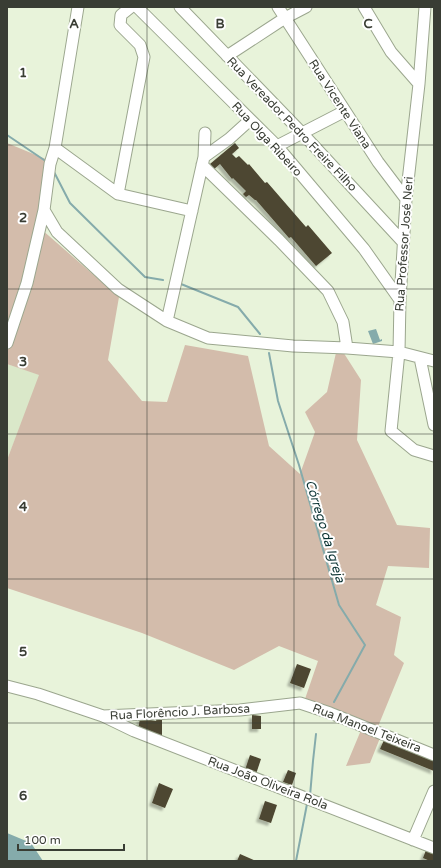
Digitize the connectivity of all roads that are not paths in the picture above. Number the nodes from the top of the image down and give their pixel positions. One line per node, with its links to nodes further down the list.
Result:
1 (78, 7): 17 (street)
2 (131, 7): 19 (street)
3 (137, 7): 13 (street, Rua Olga Ribeiro)
4 (180, 7): 10 (street, Rua Vereador Pedro Freire Filho)
5 (278, 7): 9 (street, Rua Vicente Viana)
6 (306, 7): 9 (street)
7 (364, 7): 11 (street)
8 (425, 7): 11 (street, Rua Professor José Neri)
9 (285, 18): 10 (street); 12 (street, Rua Vicente Viana)
10 (227, 56): 15 (street, Rua Vereador Pedro Freire Filho)
11 (419, 84): 20 (street, Rua Professor José Neri)
12 (345, 111): 15 (street); 20 (street, Rua Vicente Viana)
13 (250, 120): 16 (street, Rua Olga Ribeiro); 18 (street)
14 (205, 133): 18 (street)
15 (302, 133): 16 (street); 23 (street, Rua Vereador Pedro Freire Filho)
16 (277, 146): 24 (street, Rua Olga Ribeiro)
17 (55, 148): 19 (street); 21 (street)
18 (203, 161): 22 (street); 27 (street)
19 (118, 194): 22 (street)
20 (406, 199): 23 (street, Rua Professor José Neri)
21 (44, 210): 25 (street); 26 (street)
22 (192, 211): 25 (street)
23 (404, 242): 24 (street, Rua Professor José Neri)
24 (400, 300): 28 (street, Rua Professor José Neri)
25 (167, 321): 27 (street)
26 (7, 343)
27 (347, 348): 28 (street)
28 (399, 352): 29 (street); 32 (street, Rua Professor José Neri)
29 (420, 358): 30 (street); 31 (street)
30 (434, 361)
31 (434, 425)
32 (434, 456)
33 (7, 686): 35 (street, Rua Florêncio J. Barbosa)
34 (300, 703): 35 (street, Rua Florêncio J. Barbosa); 36 (street, Rua Manoel Teixeira)
35 (103, 716): 38 (street, Rua João Oliveira Rola)
36 (434, 754)
37 (434, 791): 38 (street)
38 (414, 840): 39 (street, Rua João Oliveira Rola)
39 (434, 848)

